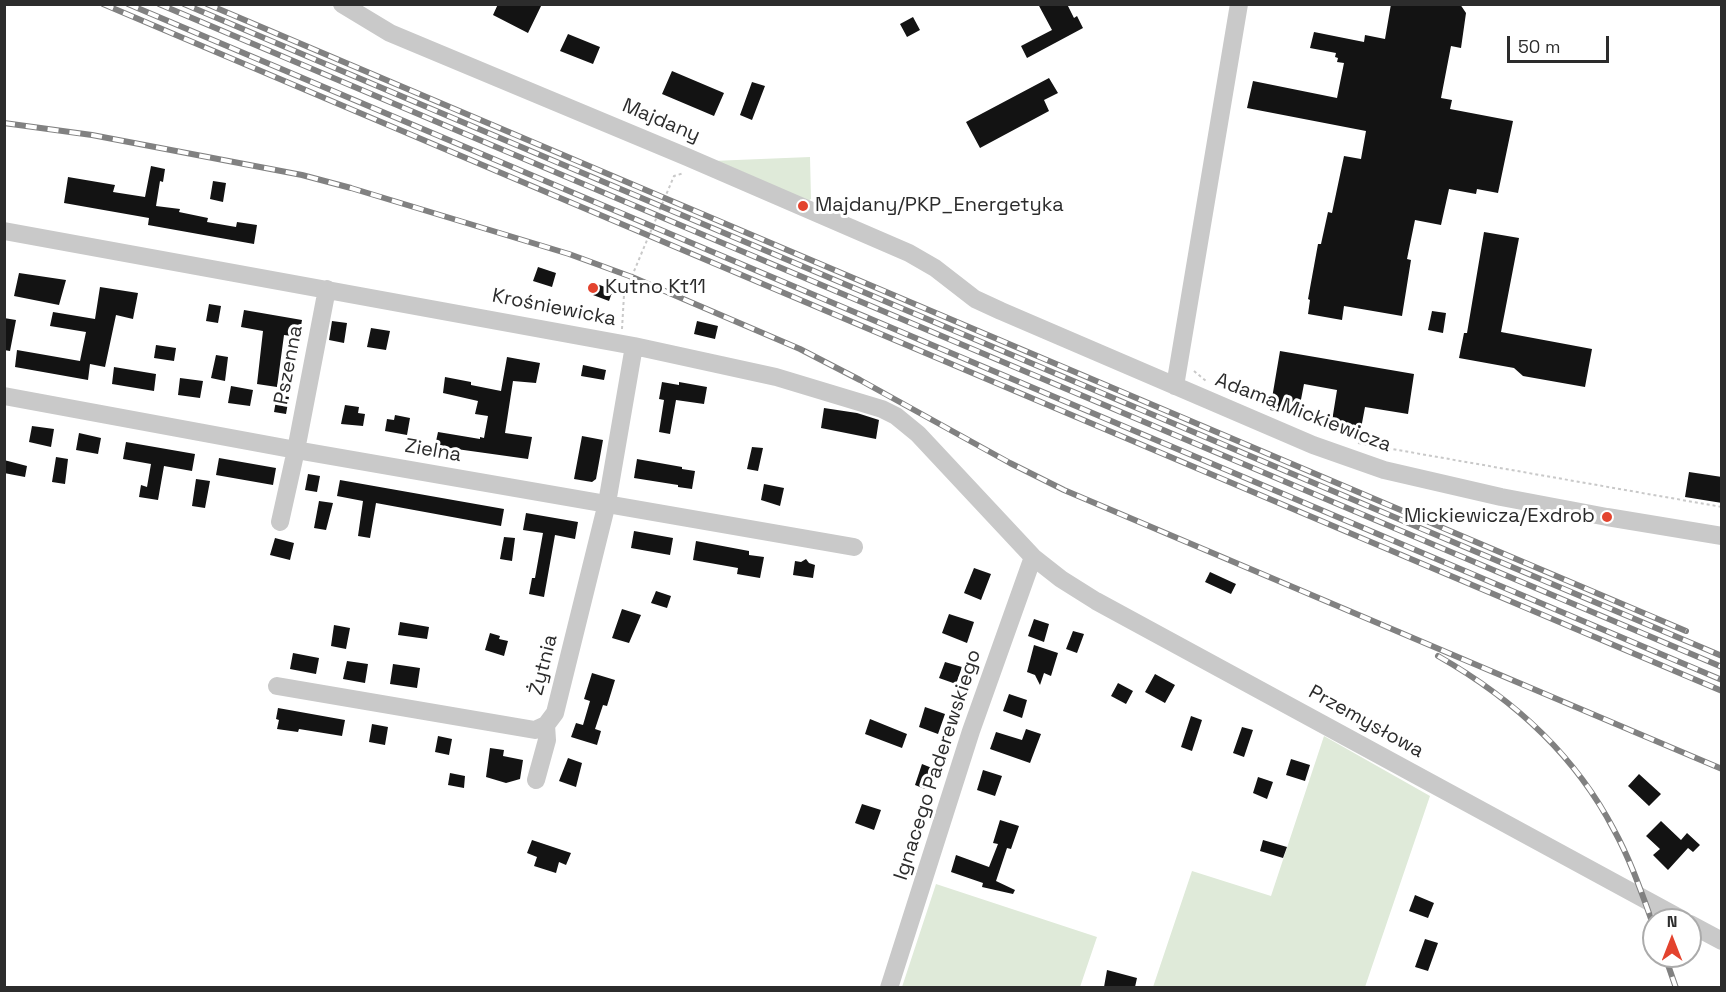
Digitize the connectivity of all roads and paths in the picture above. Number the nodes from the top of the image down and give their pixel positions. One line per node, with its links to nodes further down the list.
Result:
1 (342, 4): 3 (street, Majdany)
2 (1239, 4): 8 (street)
3 (702, 163): 5 (street, Majdany); 7 (path)
4 (4, 231): 6 (street, Krośniewicka)
5 (959, 286): 10 (street, Adama Mickiewicza)
6 (327, 289): 7 (street, Krośniewicka); 13 (street, Pszenna)
7 (627, 345): 14 (street, Żytnia); 19 (street, Krośniewicka)
8 (1180, 360): 9 (path); 10 (street)
9 (1209, 383)
10 (1175, 386): 17 (street, Adama Mickiewicza)
11 (4, 396): 13 (street, Zielna)
12 (1356, 443): 15 (path)
13 (296, 450): 14 (street, Zielna); 16 (street, Pszenna)
14 (607, 503): 18 (street, Zielna); 21 (street, Żytnia)
15 (1722, 507)
16 (280, 522)
17 (1722, 536)
18 (854, 547)
19 (1033, 557): 23 (street, Przemysłowa); 26 (street, Ignacego Paderewskiego)
20 (277, 686): 21 (street, Żytnia)
21 (546, 725): 22 (street)
22 (536, 780)
23 (1661, 908)
24 (1702, 930): 25 (street)
25 (1722, 941)
26 (889, 987)

